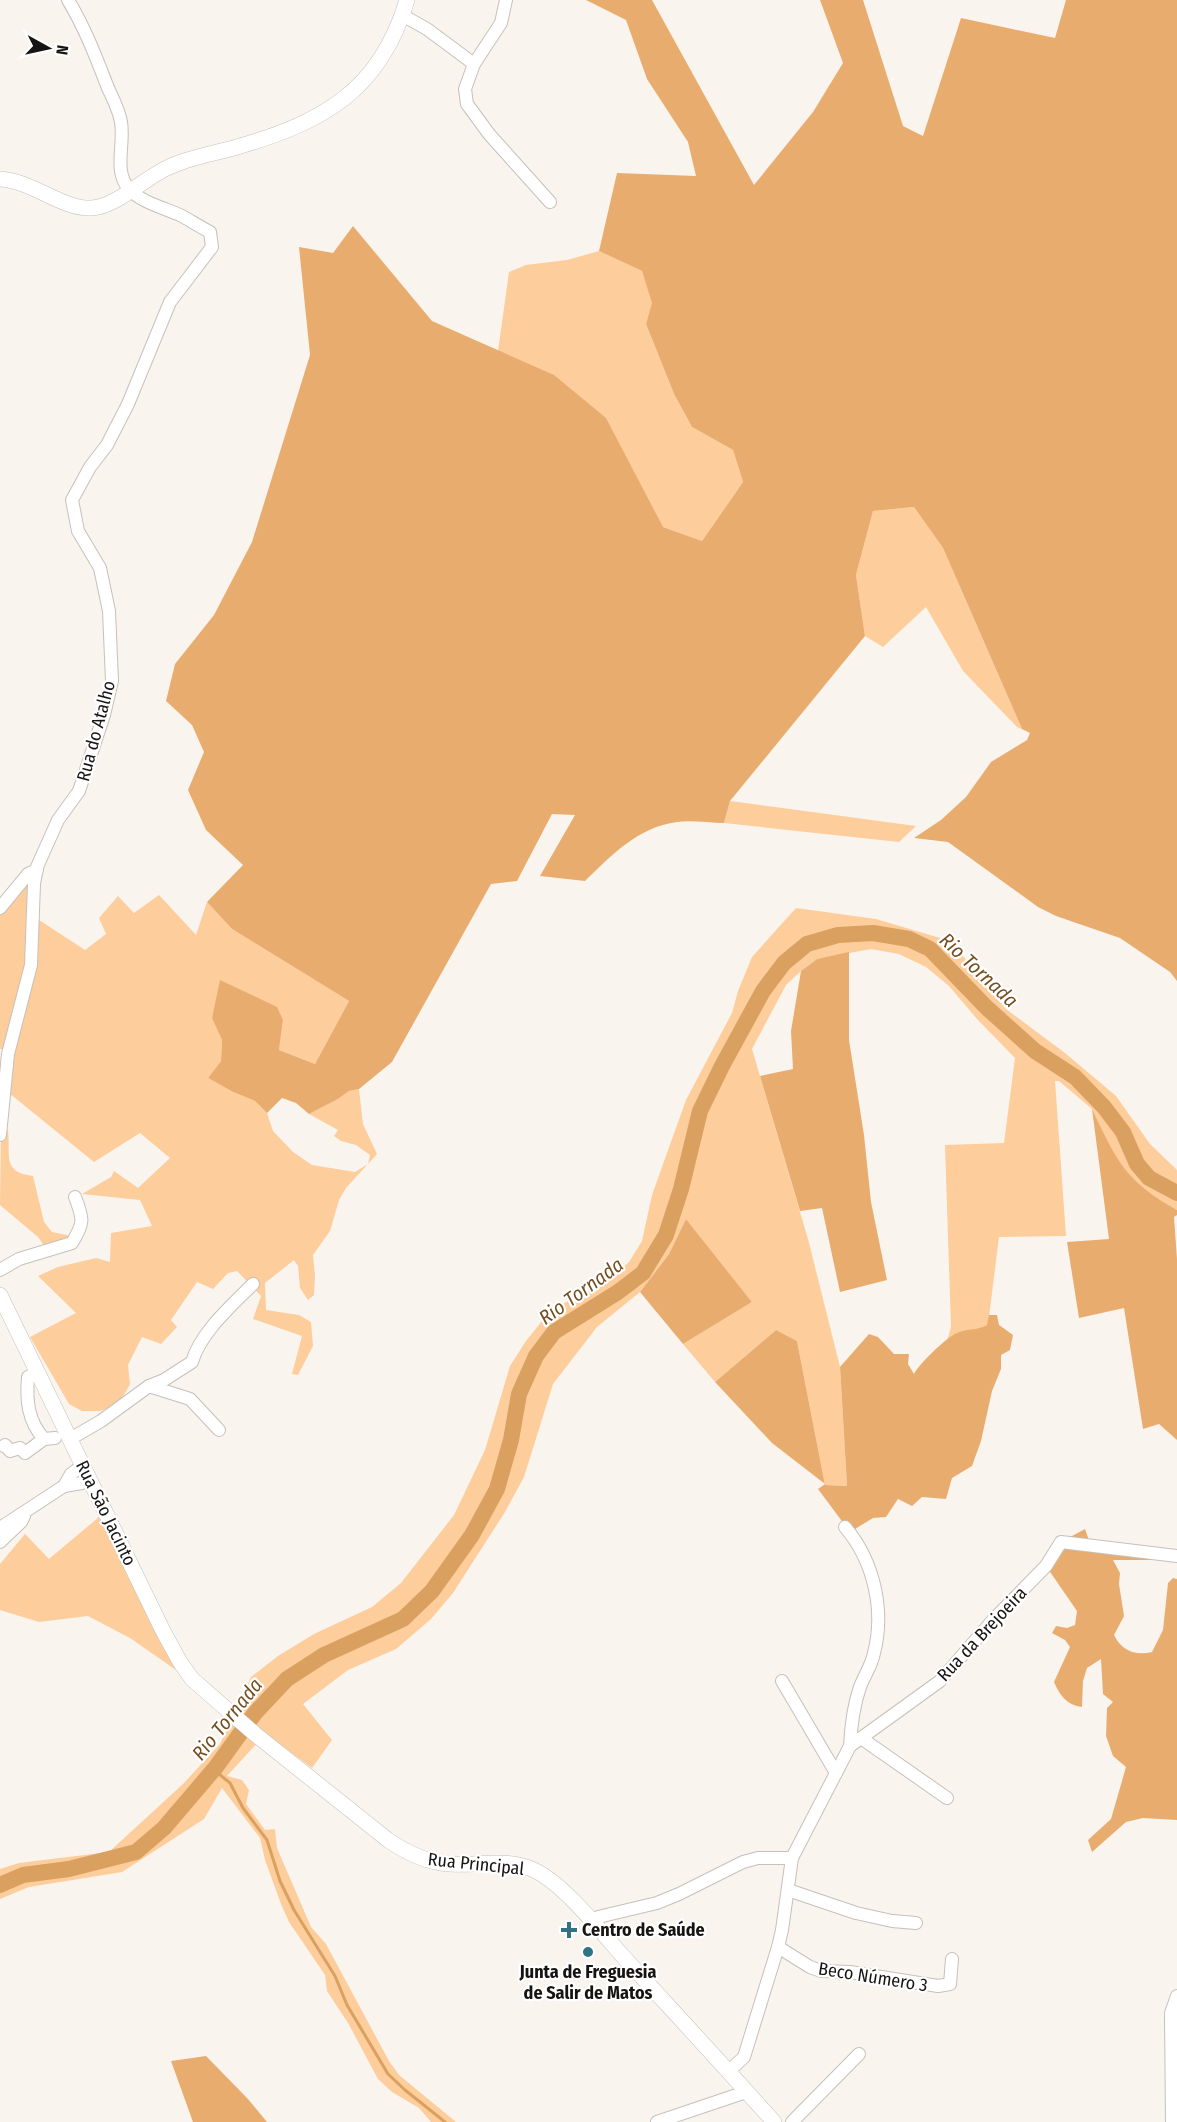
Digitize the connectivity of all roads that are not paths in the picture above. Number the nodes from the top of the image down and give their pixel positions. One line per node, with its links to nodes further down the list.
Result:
1 (68, 0): 7 (street)
2 (407, 0): 4 (main road)
3 (506, 0): 5 (street)
4 (402, 15): 5 (street); 7 (main road)
5 (474, 64): 8 (street)
6 (0, 179): 7 (main road)
7 (130, 190): 9 (street, Rua do Atalho)
8 (550, 202)
9 (37, 870): 10 (street); 11 (street, Rua do Atalho)
10 (0, 908)
11 (2, 1083): 12 (street, Rua do Atalho)
12 (0, 1135)
13 (75, 1197): 14 (street)
14 (0, 1270)
15 (253, 1284): 18 (street)
16 (0, 1295): 17 (main road, Rua São Jacinto)
17 (37, 1372): 20 (main road, Rua São Jacinto); 20 (street)
18 (149, 1386): 19 (street); 20 (street)
19 (219, 1430)
20 (56, 1438): 21 (street); 22 (main road, Rua São Jacinto)
21 (4, 1446)
22 (83, 1466): 23 (main road, Rua São Jacinto); 24 (street)
23 (90, 1480): 24 (street); 31 (main road, Rua São Jacinto)
24 (64, 1486): 25 (street)
25 (23, 1512): 27 (street); 28 (street)
26 (845, 1527): 33 (street)
27 (0, 1528)
28 (0, 1542)
29 (1177, 1556): 32 (street, Rua da Brejoeira)
30 (782, 1681): 34 (street)
31 (255, 1734): 38 (main road, Rua Principal)
32 (861, 1738): 33 (street, Rua da Brejoeira); 35 (street)
33 (850, 1746): 34 (street, Rua da Brejoeira)
34 (836, 1773): 36 (street, Rua da Brejoeira)
35 (947, 1798)
36 (792, 1858): 37 (street, Rua da Brejoeira); 38 (street)
37 (788, 1890): 39 (street); 40 (street, Rua da Brejoeira)
38 (591, 1922): 44 (main road, Rua Principal)
39 (916, 1923)
40 (778, 1947): 41 (street, Beco Número 3); 44 (street, Rua da Brejoeira)
41 (952, 1959)
42 (1177, 1996): 49 (street)
43 (858, 2054): 48 (street)
44 (728, 2072): 45 (main road, Rua Principal)
45 (746, 2091): 46 (street); 47 (main road, Rua Principal)
46 (657, 2122)
47 (774, 2122)
48 (792, 2122)
49 (1172, 2122)

